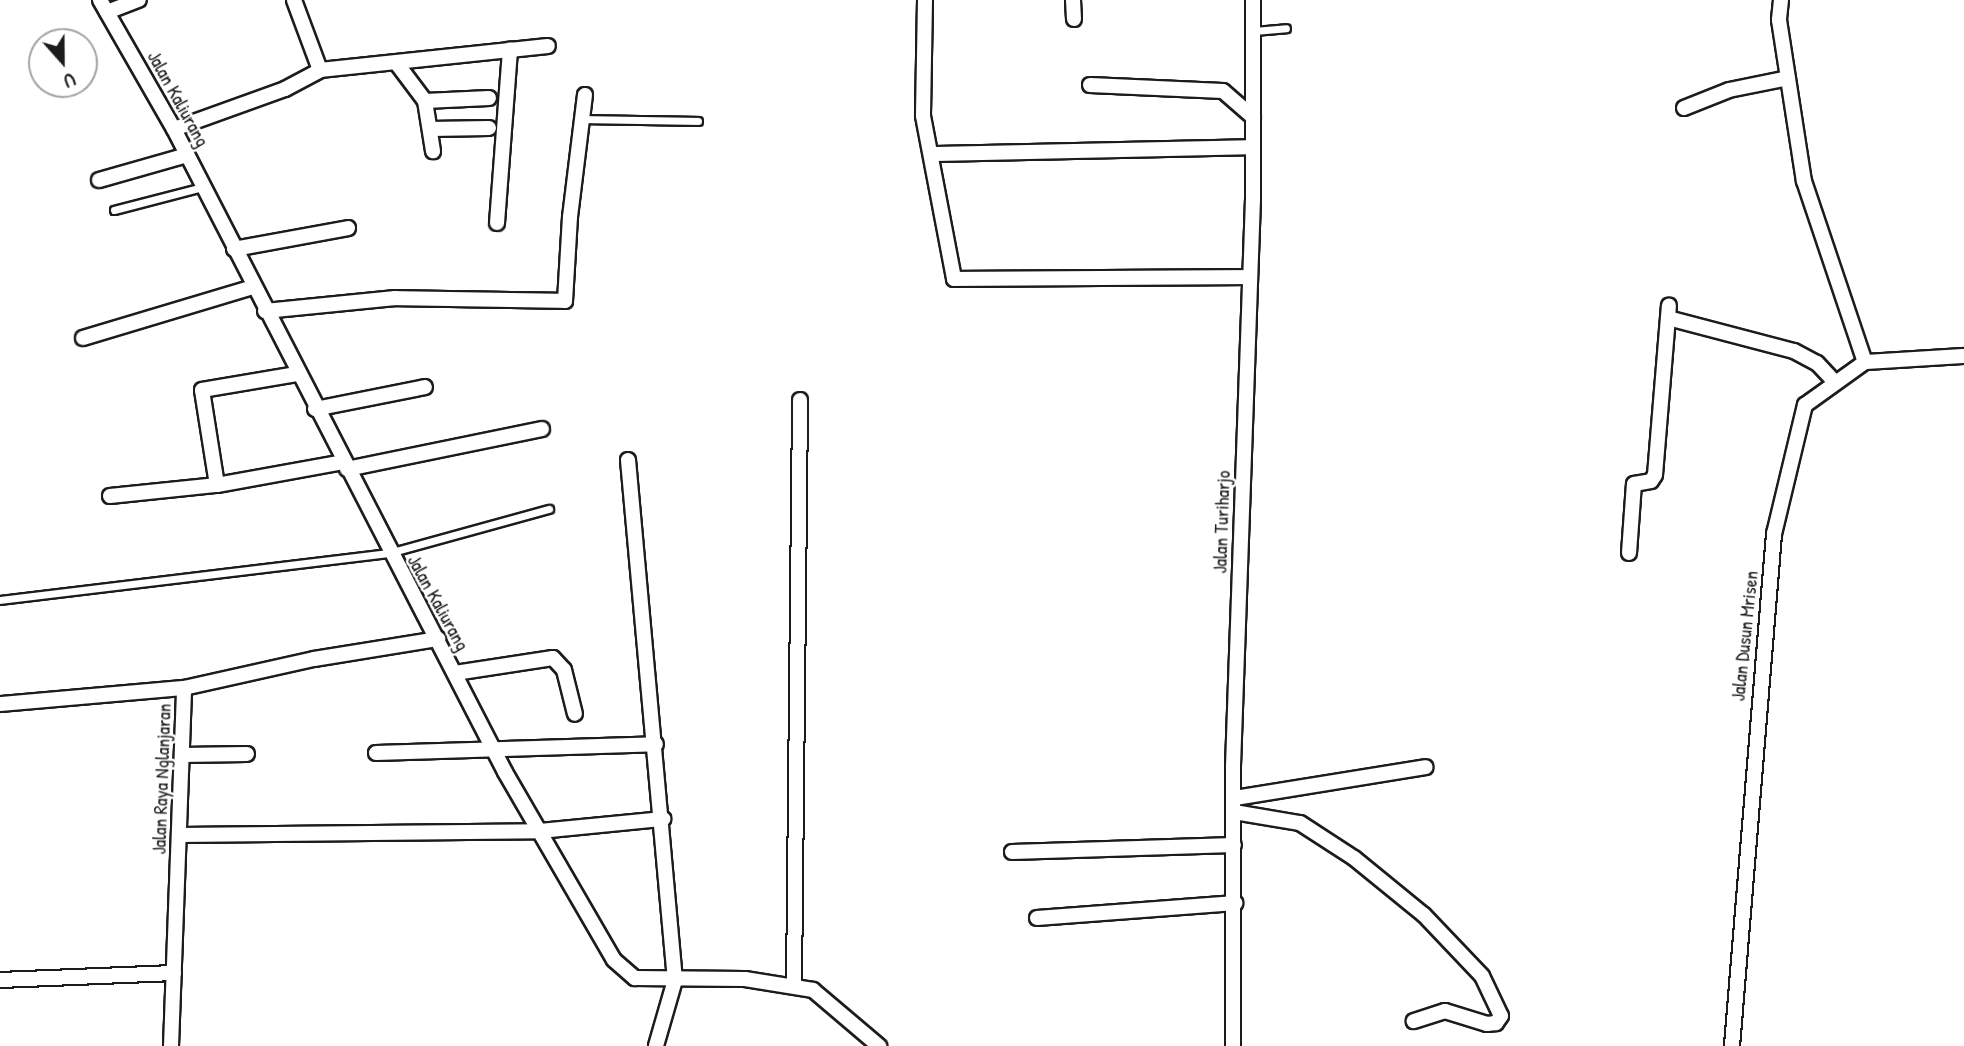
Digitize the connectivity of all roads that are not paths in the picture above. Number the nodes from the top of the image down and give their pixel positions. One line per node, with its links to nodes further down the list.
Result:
1 (139, 0): 7 (street)
2 (293, 0): 14 (street)
3 (925, 0): 29 (street)
4 (1073, 0): 8 (street)
5 (1253, 0): 10 (street, Jalan Turiharjo)
6 (1781, 0): 15 (street)
7 (104, 6): 25 (street, Jalan Kaliurang)
8 (1074, 19)
9 (1286, 28): 10 (lane)
10 (1253, 31): 21 (street, Jalan Turiharjo)
11 (548, 46): 12 (street)
12 (510, 49): 13 (street); 34 (street)
13 (398, 65): 14 (street); 19 (street)
14 (320, 70): 25 (street)
15 (1779, 80): 20 (street); 42 (street)
16 (1090, 85): 21 (street)
17 (585, 94): 22 (street)
18 (489, 97): 19 (street)
19 (425, 101): 26 (street)
20 (1684, 108)
21 (1253, 117): 27 (street, Jalan Turiharjo)
22 (582, 119): 23 (lane); 39 (street)
23 (698, 121)
24 (489, 128): 26 (street)
25 (174, 129): 30 (street, Jalan Kaliurang)
26 (430, 129): 28 (street)
27 (1253, 147): 29 (street); 37 (street, Jalan Turiharjo)
28 (432, 151)
29 (932, 154): 37 (street)
30 (187, 155): 31 (street); 32 (street, Jalan Kaliurang)
31 (99, 180)
32 (203, 187): 33 (lane); 36 (street, Jalan Kaliurang)
33 (114, 209)
34 (497, 223)
35 (348, 228): 36 (street)
36 (234, 249): 38 (street, Jalan Kaliurang)
37 (1249, 276): 68 (street, Jalan Turiharjo)
38 (253, 287): 39 (street, Jalan Kaliurang); 40 (street)
39 (265, 311): 43 (street, Jalan Kaliurang)
40 (83, 338)
41 (1964, 356): 42 (street, Jalan Dusun Mrisen)
42 (1865, 362): 44 (street, Jalan Dusun Mrisen)
43 (297, 374): 47 (street, Jalan Kaliurang); 51 (street)
44 (1834, 381): 55 (street); 85 (street, Jalan Dusun Mrisen)
45 (425, 387): 47 (street)
46 (800, 400): 79 (street)
47 (315, 409): 50 (street, Jalan Kaliurang)
48 (542, 429): 50 (street)
49 (628, 460): 62 (street)
50 (345, 465): 51 (street); 54 (street, Jalan Kaliurang)
51 (217, 485): 52 (street)
52 (110, 496)
53 (549, 509): 54 (lane)
54 (389, 553): 56 (lane); 57 (street, Jalan Kaliurang)
55 (1629, 553)
56 (0, 600)
57 (438, 639): 58 (street, Jalan Kaliurang); 59 (street, Jalan Raya Nglanjaran)
58 (455, 673): 61 (street); 63 (street, Jalan Kaliurang)
59 (184, 688): 60 (street); 66 (street, Jalan Raya Nglanjaran)
60 (0, 704)
61 (575, 714)
62 (656, 744): 63 (street); 69 (street)
63 (495, 752): 64 (street); 70 (street, Jalan Kaliurang)
64 (376, 753)
65 (247, 754): 66 (street)
66 (182, 755): 71 (street, Jalan Raya Nglanjaran)
67 (1426, 767): 68 (street)
68 (1235, 805): 72 (street, Jalan Turiharjo); 80 (street)
69 (663, 819): 70 (street); 78 (street)
70 (540, 831): 71 (street); 78 (street, Jalan Kaliurang)
71 (179, 835): 76 (street, Jalan Raya Nglanjaran)
72 (1234, 845): 73 (street); 74 (street, Jalan Turiharjo)
73 (1012, 852)
74 (1235, 903): 75 (street); 84 (street, Jalan Turiharjo)
75 (1037, 918)
76 (174, 973): 77 (street); 81 (street, Jalan Raya Nglanjaran)
77 (0, 979)
78 (675, 980): 79 (street, Jalan Kaliurang); 82 (street)
79 (793, 985): 83 (street, Jalan Kaliurang)
80 (1415, 1021)
81 (171, 1046)
82 (656, 1046)
83 (879, 1046)
84 (1233, 1046)
85 (1732, 1046)

